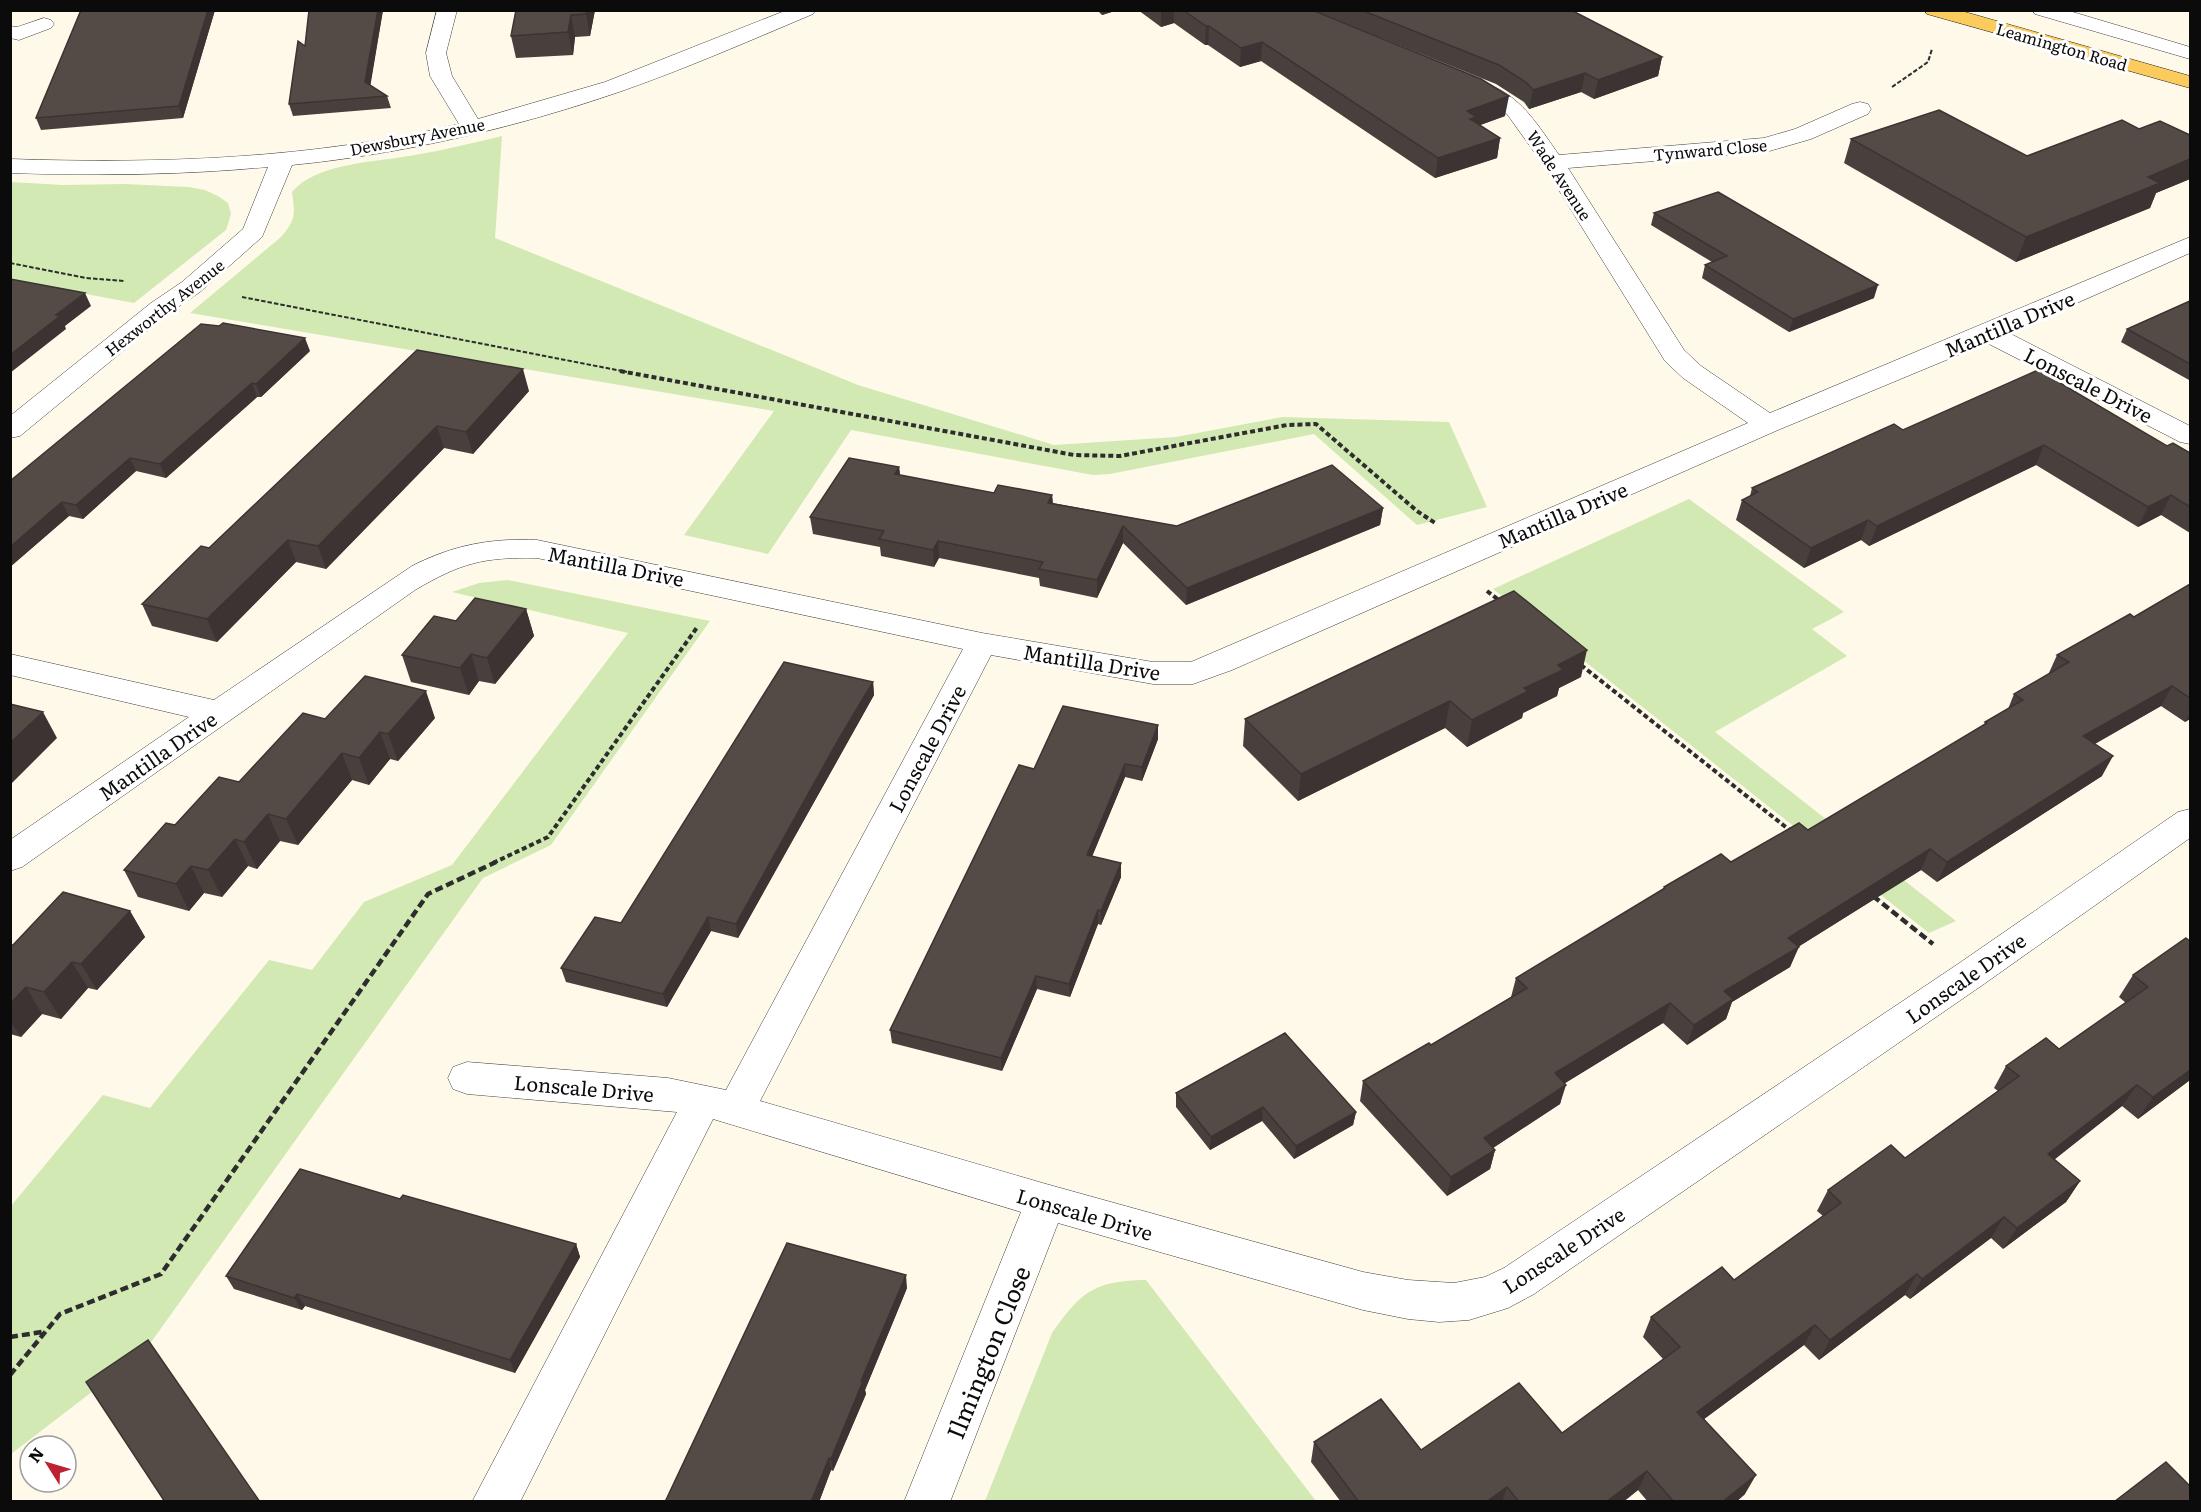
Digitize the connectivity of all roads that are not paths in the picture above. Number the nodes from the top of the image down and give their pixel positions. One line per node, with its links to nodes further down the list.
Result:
1 (447, 10): 12 (street)
2 (806, 10): 12 (street, Dewsbury Avenue)
3 (2042, 10): 7 (street, Leamington Road)
4 (1938, 12): 10 (main road, Leamington Road)
5 (44, 24): 6 (street)
6 (15, 33): 8 (street)
7 (2190, 53)
8 (10, 54)
9 (1445, 74): 14 (street, Wade Avenue)
10 (2190, 82)
11 (1860, 109): 14 (street, Tynward Close)
12 (472, 127): 13 (street, Dewsbury Avenue)
13 (283, 158): 15 (street, Dewsbury Avenue); 19 (street, Hexworthy Avenue)
14 (1553, 162): 18 (street, Wade Avenue)
15 (10, 166)
16 (2190, 244): 17 (street, Mantilla Drive)
17 (1988, 333): 18 (street, Mantilla Drive); 20 (street, Lonscale Drive)
18 (1768, 424): 21 (street, Mantilla Drive)
19 (10, 430)
20 (2190, 436)
21 (982, 643): 23 (street, Mantilla Drive); 27 (street, Lonscale Drive)
22 (10, 664): 23 (street)
23 (217, 712): 25 (street, Mantilla Drive)
24 (2190, 821): 28 (street, Lonscale Drive)
25 (10, 858)
26 (467, 1078): 27 (street, Lonscale Drive)
27 (720, 1105): 28 (street, Lonscale Drive); 29 (street)
28 (1046, 1202): 30 (street, Ilmington Close)
29 (495, 1502)
30 (927, 1502)

